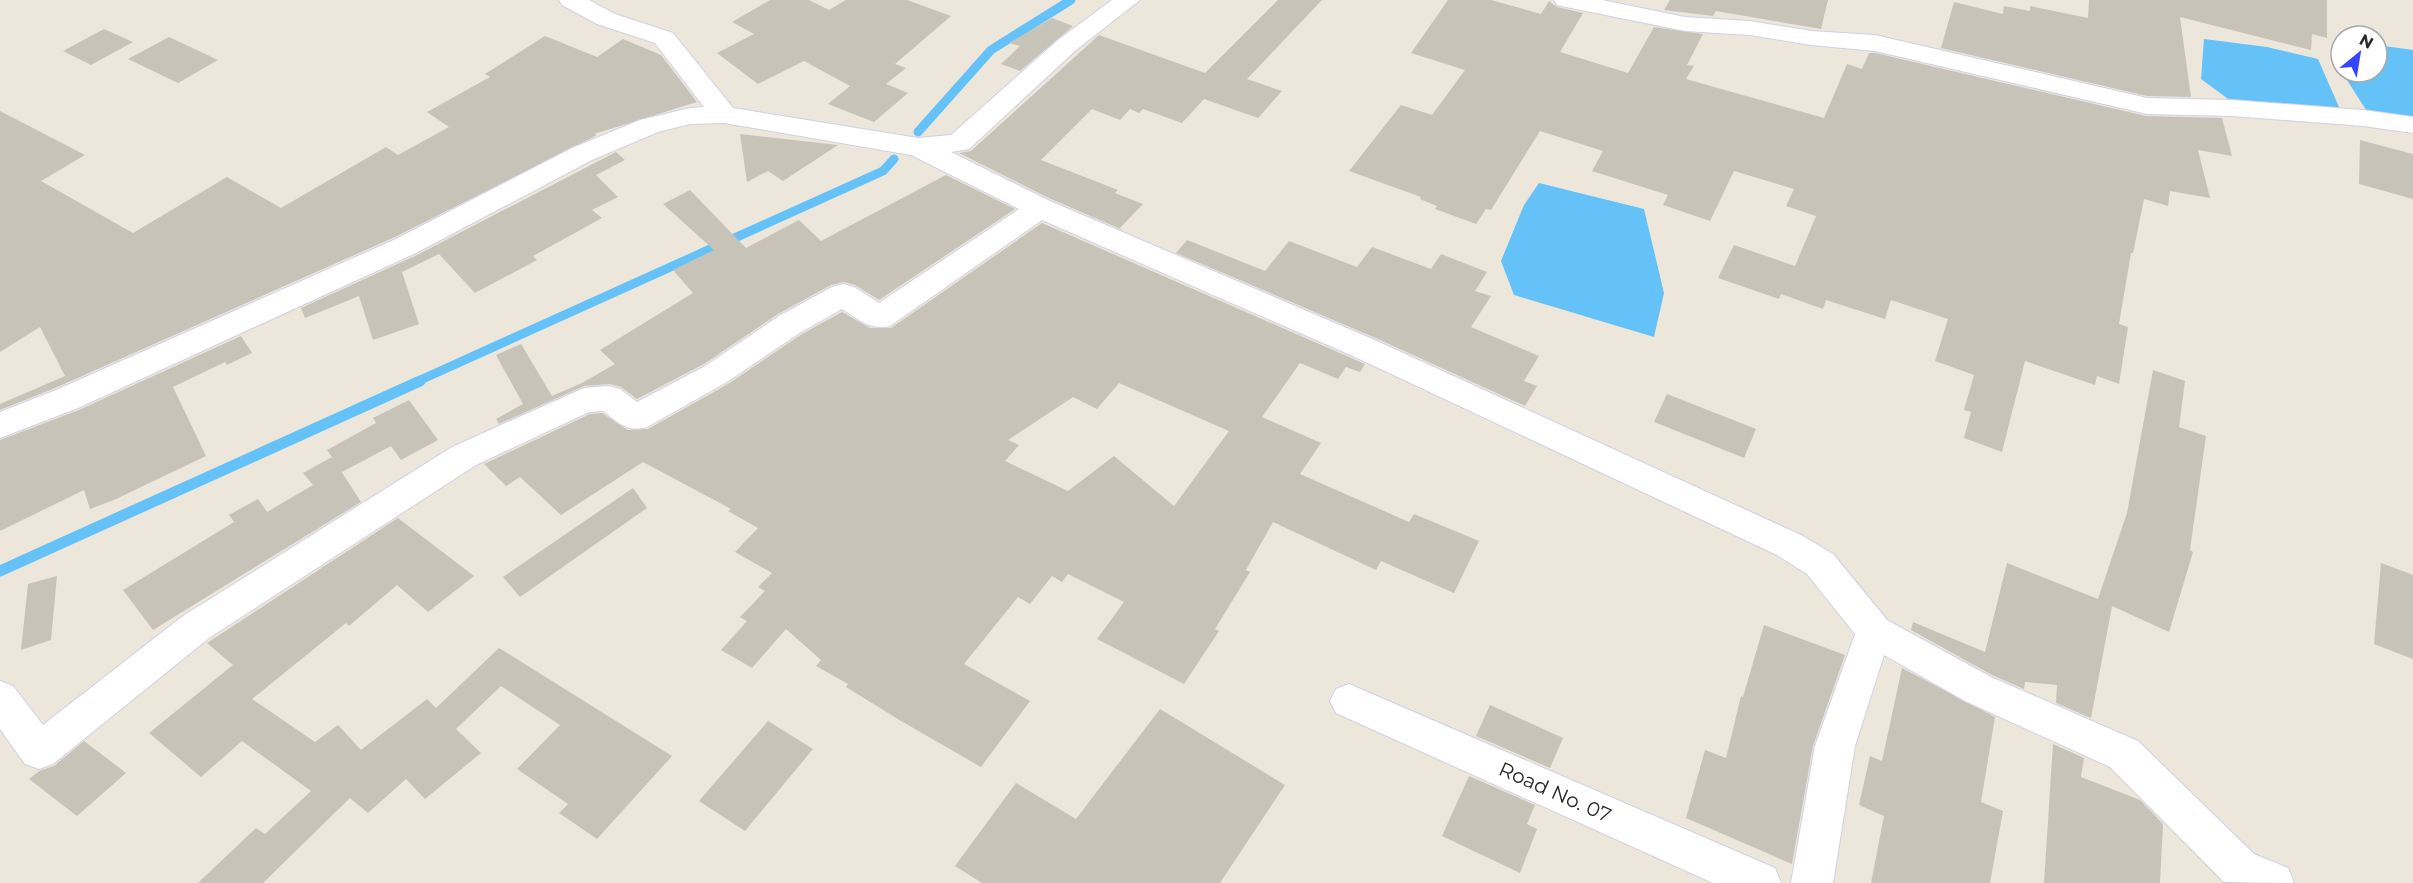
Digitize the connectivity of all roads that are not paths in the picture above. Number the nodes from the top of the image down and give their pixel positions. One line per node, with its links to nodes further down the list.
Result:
1 (571, 0): 4 (street)
2 (1128, 0): 6 (street)
3 (1566, 0): 5 (street)
4 (724, 115): 6 (street); 8 (street)
5 (2413, 125)
6 (918, 147): 7 (street)
7 (1040, 207): 9 (street); 10 (street)
8 (0, 425)
9 (1874, 631): 12 (street); 14 (street)
10 (0, 698)
11 (1349, 701): 13 (street, Road No. 07)
12 (2250, 878)
13 (1760, 883)
14 (1812, 883)

